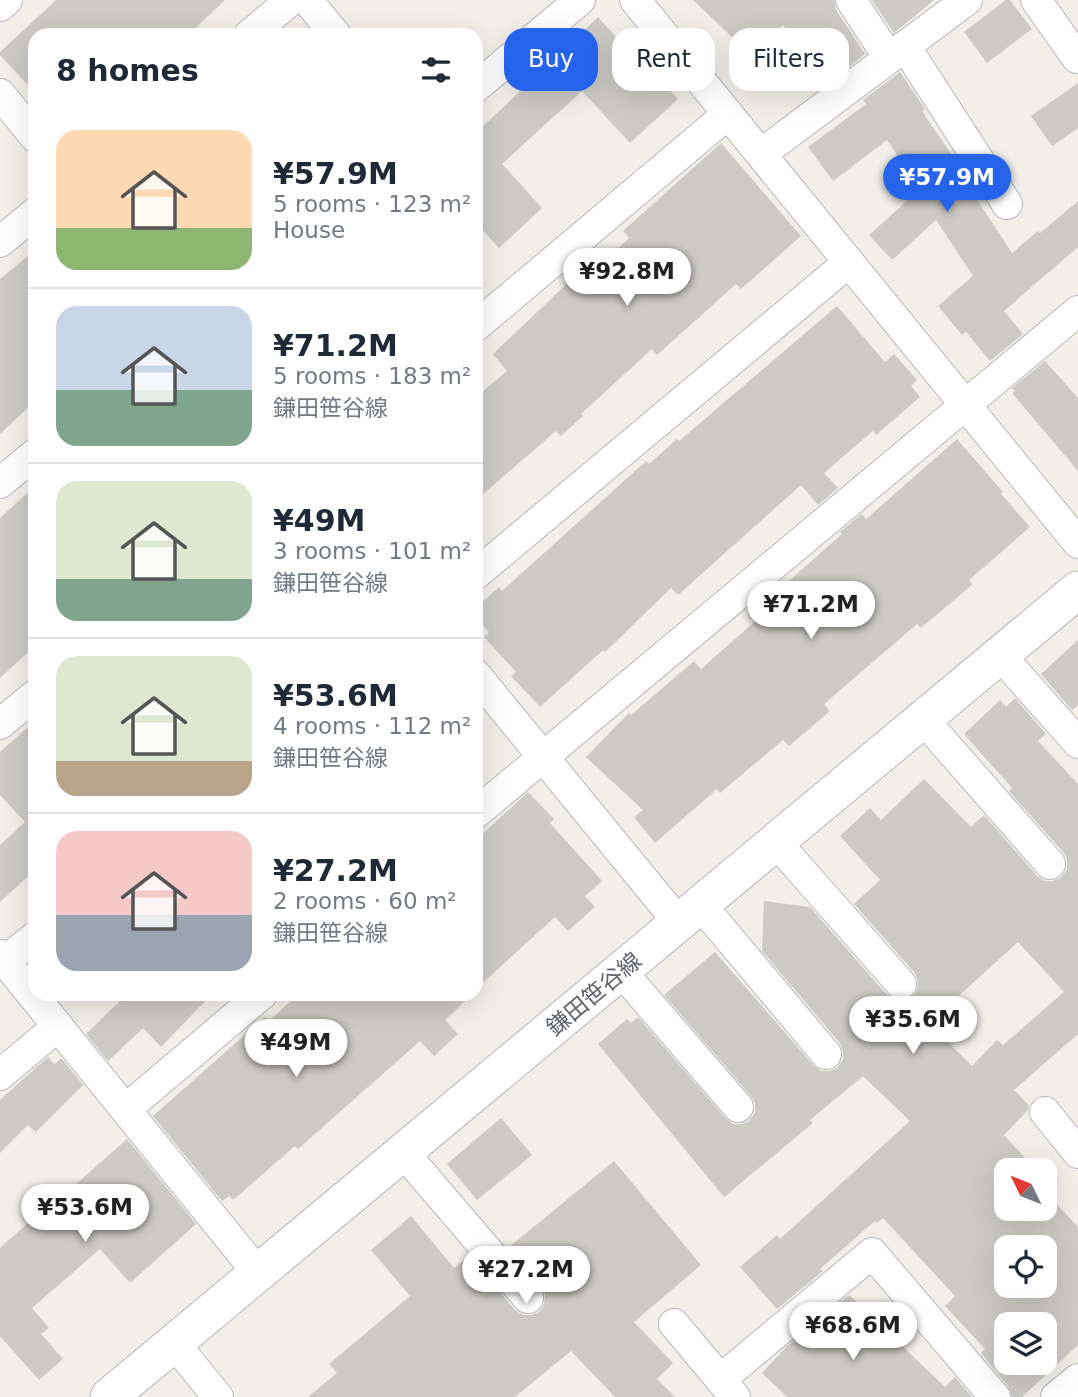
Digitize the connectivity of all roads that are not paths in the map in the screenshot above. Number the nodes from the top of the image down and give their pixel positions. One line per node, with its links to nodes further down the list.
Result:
1 (8, 0): 9 (street)
2 (291, 0): 10 (street)
3 (307, 0): 11 (street)
4 (580, 0): 14 (street)
5 (635, 0): 16 (street)
6 (851, 0): 12 (street)
7 (967, 0): 12 (street)
8 (1036, 0): 13 (street)
9 (0, 6)
10 (257, 28)
11 (329, 28)
12 (897, 52): 18 (street); 19 (street)
13 (1077, 58)
14 (483, 81)
15 (0, 94): 17 (street)
16 (728, 114): 18 (street); 24 (street)
17 (28, 128)
18 (761, 154): 22 (street)
19 (1007, 204)
20 (28, 219): 21 (street)
21 (0, 242)
22 (849, 262): 25 (street); 29 (street)
23 (1078, 311): 25 (street)
24 (483, 320)
25 (965, 404): 28 (street); 37 (street)
26 (28, 460): 27 (street)
27 (0, 483)
28 (1078, 543)
29 (483, 567)
30 (1078, 590): 31 (street, 鎌田笹谷線)
31 (1000, 655): 34 (street, 鎌田笹谷線); 36 (street)
32 (483, 683): 37 (street)
33 (28, 701): 35 (street)
34 (923, 719): 39 (street, 鎌田笹谷線); 40 (street)
35 (0, 724)
36 (1078, 743)
37 (543, 756): 38 (street); 41 (street)
38 (483, 807)
39 (776, 842): 41 (street, 鎌田笹谷線); 45 (street)
40 (1049, 864)
41 (690, 914): 44 (street, 鎌田笹谷線); 50 (street)
42 (28, 941): 43 (street)
43 (2, 958): 46 (street)
44 (621, 971): 52 (street); 55 (street, 鎌田笹谷線)
45 (901, 984)
46 (28, 990)
47 (37, 1001): 49 (street)
48 (254, 1001): 53 (street)
49 (58, 1026): 51 (street); 53 (street)
50 (826, 1054)
51 (0, 1074)
52 (738, 1107)
53 (126, 1109): 57 (street)
54 (1045, 1112): 56 (street)
55 (403, 1153): 57 (street, 鎌田笹谷線); 58 (street)
56 (1078, 1153)
57 (258, 1273): 60 (street, 鎌田笹谷線)
58 (528, 1298)
59 (674, 1324): 62 (street)
60 (174, 1343): 63 (street, 鎌田笹谷線); 64 (street)
61 (1078, 1379): 66 (street)
62 (728, 1388): 65 (street)
63 (109, 1397)
64 (218, 1397)
65 (995, 1397)
66 (1056, 1397)

